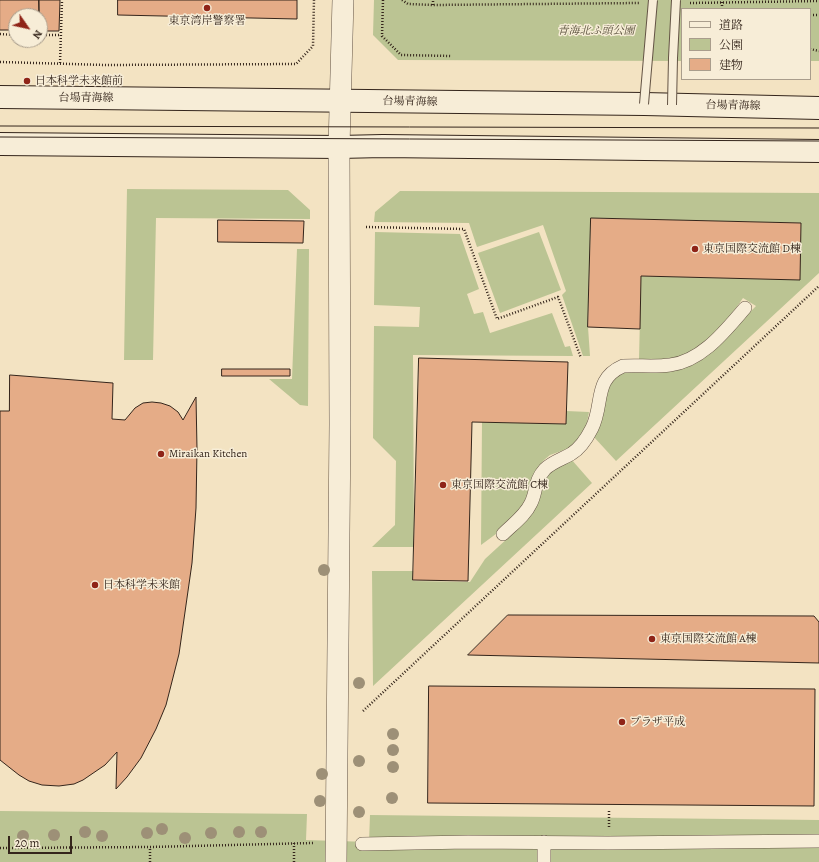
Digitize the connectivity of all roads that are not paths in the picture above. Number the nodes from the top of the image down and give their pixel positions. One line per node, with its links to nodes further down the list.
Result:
1 (343, 0): 5 (street)
2 (653, 0): 6 (lane, bridge)
3 (679, 1): 7 (lane, bridge)
4 (0, 97): 5 (main road, 台場青海線)
5 (340, 100): 6 (main road, 台場青海線); 10 (street)
6 (644, 104): 7 (main road, 台場青海線)
7 (672, 105): 8 (main road, 台場青海線)
8 (819, 108)
9 (0, 144): 10 (main road)
10 (339, 147): 11 (main road); 17 (street)
11 (819, 151)
12 (745, 308): 13 (street)
13 (503, 534)
14 (819, 841): 15 (street)
15 (544, 842): 16 (street); 18 (street)
16 (362, 844)
17 (336, 862)
18 (544, 862)

